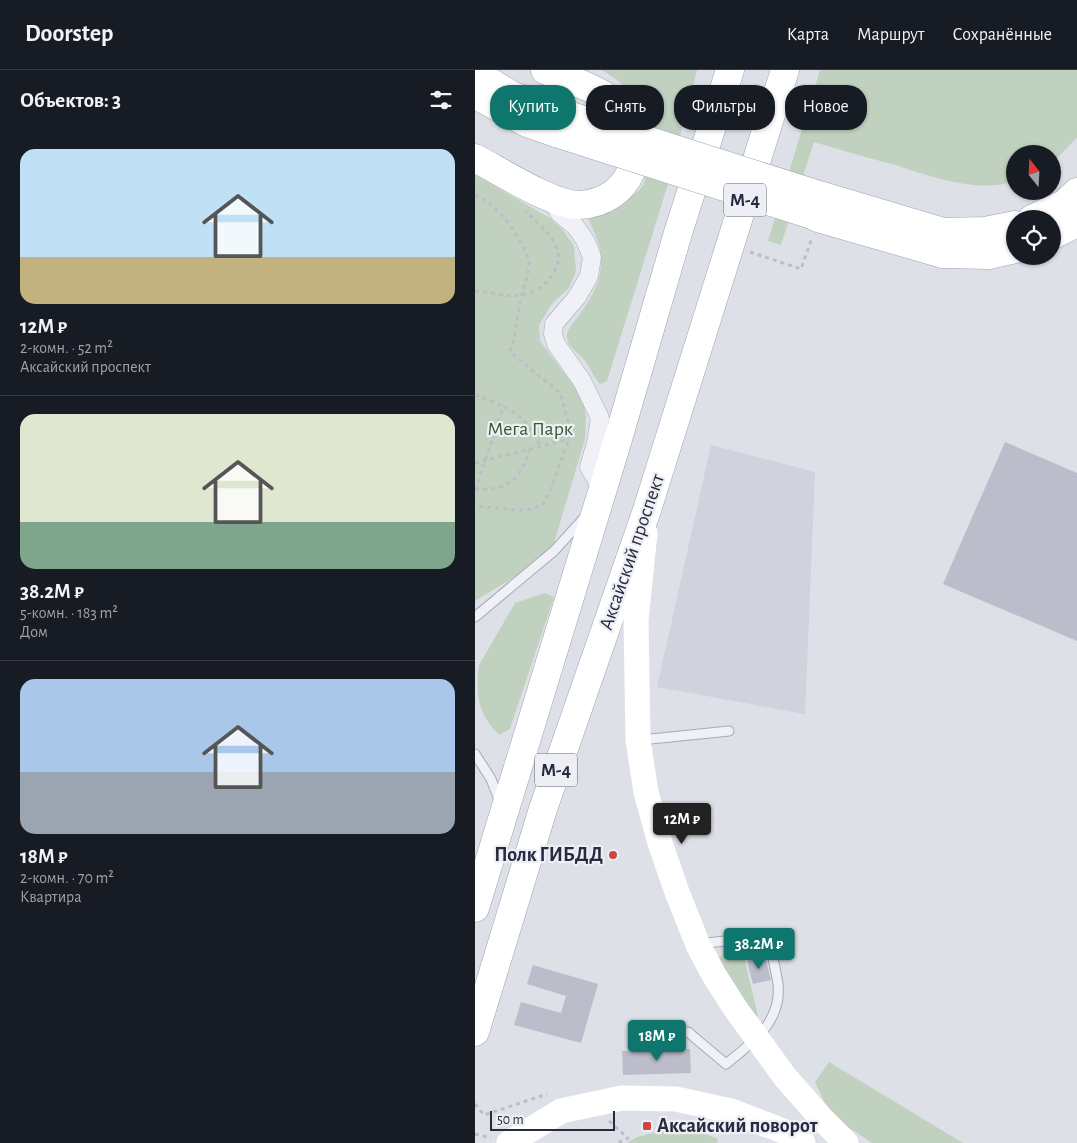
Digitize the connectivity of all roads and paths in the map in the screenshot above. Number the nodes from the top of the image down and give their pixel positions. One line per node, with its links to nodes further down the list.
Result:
1 (545, 70): 14 (main road)
2 (715, 70): 10 (main road)
3 (730, 70): 10 (main road, М-4)
4 (785, 70): 7 (main road, Аксайский проспект / М-4)
5 (799, 70): 8 (main road)
6 (476, 78): 16 (main road, bridge)
7 (775, 103)
8 (775, 112)
9 (767, 130): 21 (main road, Аксайский проспект / М-4)
10 (702, 155): 33 (main road, М-4)
11 (475, 158): 14 (main road)
12 (1077, 192): 17 (main road)
13 (475, 195): 24 (path)
14 (554, 200): 33 (street)
15 (518, 206): 24 (path)
16 (817, 209): 19 (main road); 21 (path); 22 (main road)
17 (1051, 210)
18 (1077, 223): 20 (main road)
19 (1006, 227)
20 (1061, 231)
21 (731, 246): 35 (main road, Аксайский проспект / М-4)
22 (1006, 251)
23 (475, 291): 24 (path)
24 (521, 295): 27 (path)
25 (475, 395): 26 (path)
26 (504, 405): 28 (path); 30 (path)
27 (569, 439): 28 (path); 34 (path)
28 (540, 445): 29 (path)
29 (529, 450): 30 (path); 32 (path)
30 (486, 460): 31 (path); 32 (path)
31 (475, 463)
32 (475, 490)
33 (600, 496): 36 (lane); 40 (main road, М-4)
34 (475, 506)
35 (647, 510): 38 (main road); 43 (main road, Аксайский проспект / М-4)
36 (475, 617)
37 (729, 731): 38 (lane)
38 (638, 740): 42 (main road)
39 (475, 754): 40 (lane)
40 (504, 811): 41 (main road, М-4)
41 (475, 908)
42 (698, 945): 45 (main road); 45 (lane)
43 (475, 1032)
44 (639, 1036): 45 (lane)
45 (757, 1038): 52 (main road)
46 (549, 1093): 47 (path)
47 (475, 1104)
48 (628, 1138): 51 (path)
49 (792, 1140): 50 (main road)
50 (509, 1143)
51 (618, 1143)
52 (847, 1143)

